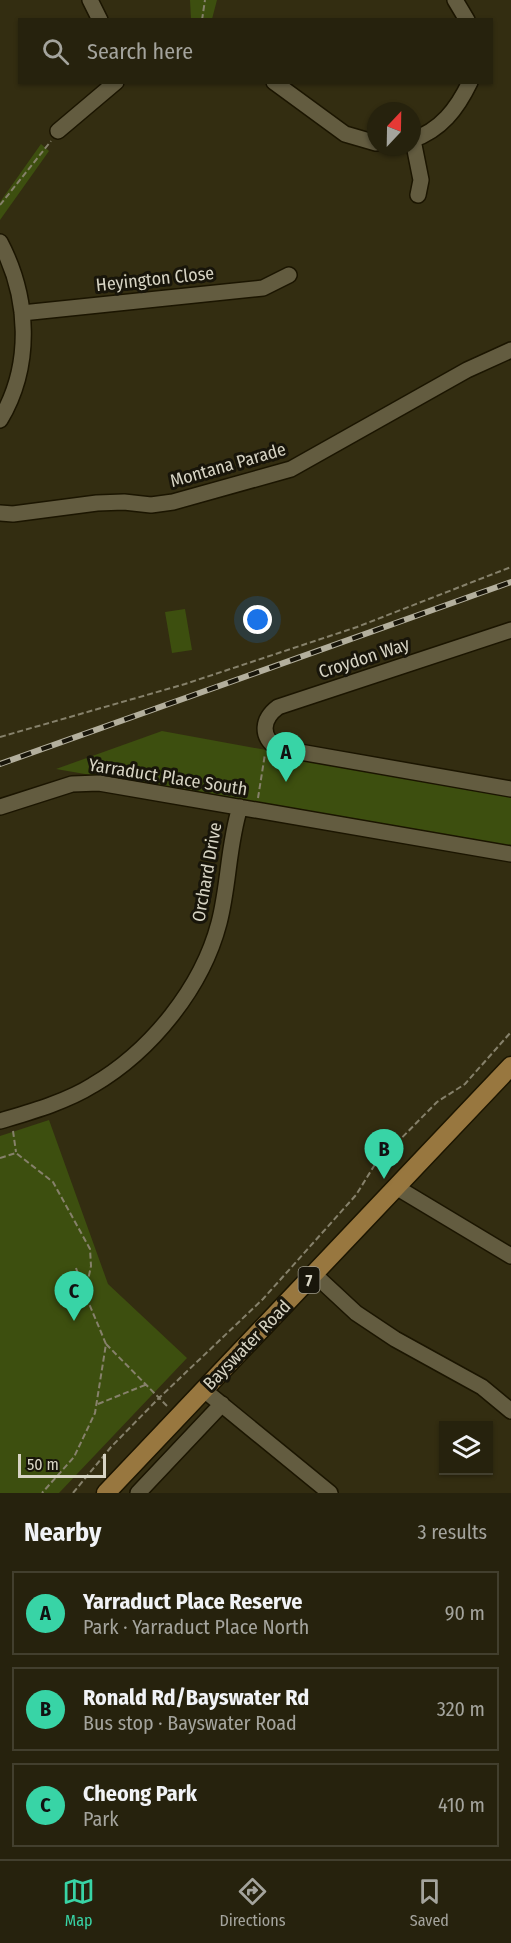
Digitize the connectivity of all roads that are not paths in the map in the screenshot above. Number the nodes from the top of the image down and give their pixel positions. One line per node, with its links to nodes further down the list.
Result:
1 (90, 0): 3 (street)
2 (455, 0): 4 (street)
3 (99, 18)
4 (466, 18)
5 (114, 84): 8 (street)
6 (277, 84): 10 (street)
7 (469, 84): 9 (street)
8 (58, 131)
9 (421, 137)
10 (367, 140)
11 (416, 156): 12 (street)
12 (418, 195)
13 (0, 242): 15 (street)
14 (289, 275): 15 (street, Heyington Close)
15 (22, 313): 17 (street)
16 (511, 350): 18 (street, Montana Parade)
17 (0, 420)
18 (0, 513)
19 (511, 630): 20 (street, Croydon Way)
20 (511, 789)
21 (0, 807): 22 (street, Yarraduct Place South)
22 (240, 807): 23 (street, Yarraduct Place South); 25 (street, Orchard Drive)
23 (511, 854)
24 (511, 1066): 26 (main road, Bayswater Road / 7)
25 (6, 1125)
26 (396, 1187): 27 (street); 28 (main road, Bayswater Road / 7)
27 (511, 1256)
28 (314, 1274): 29 (main road, Bayswater Road / 7); 31 (street)
29 (204, 1390): 30 (street); 32 (main road, Bayswater Road / 7)
30 (222, 1404): 33 (street); 34 (street)
31 (511, 1411)
32 (111, 1492)
33 (138, 1493)
34 (330, 1493)

